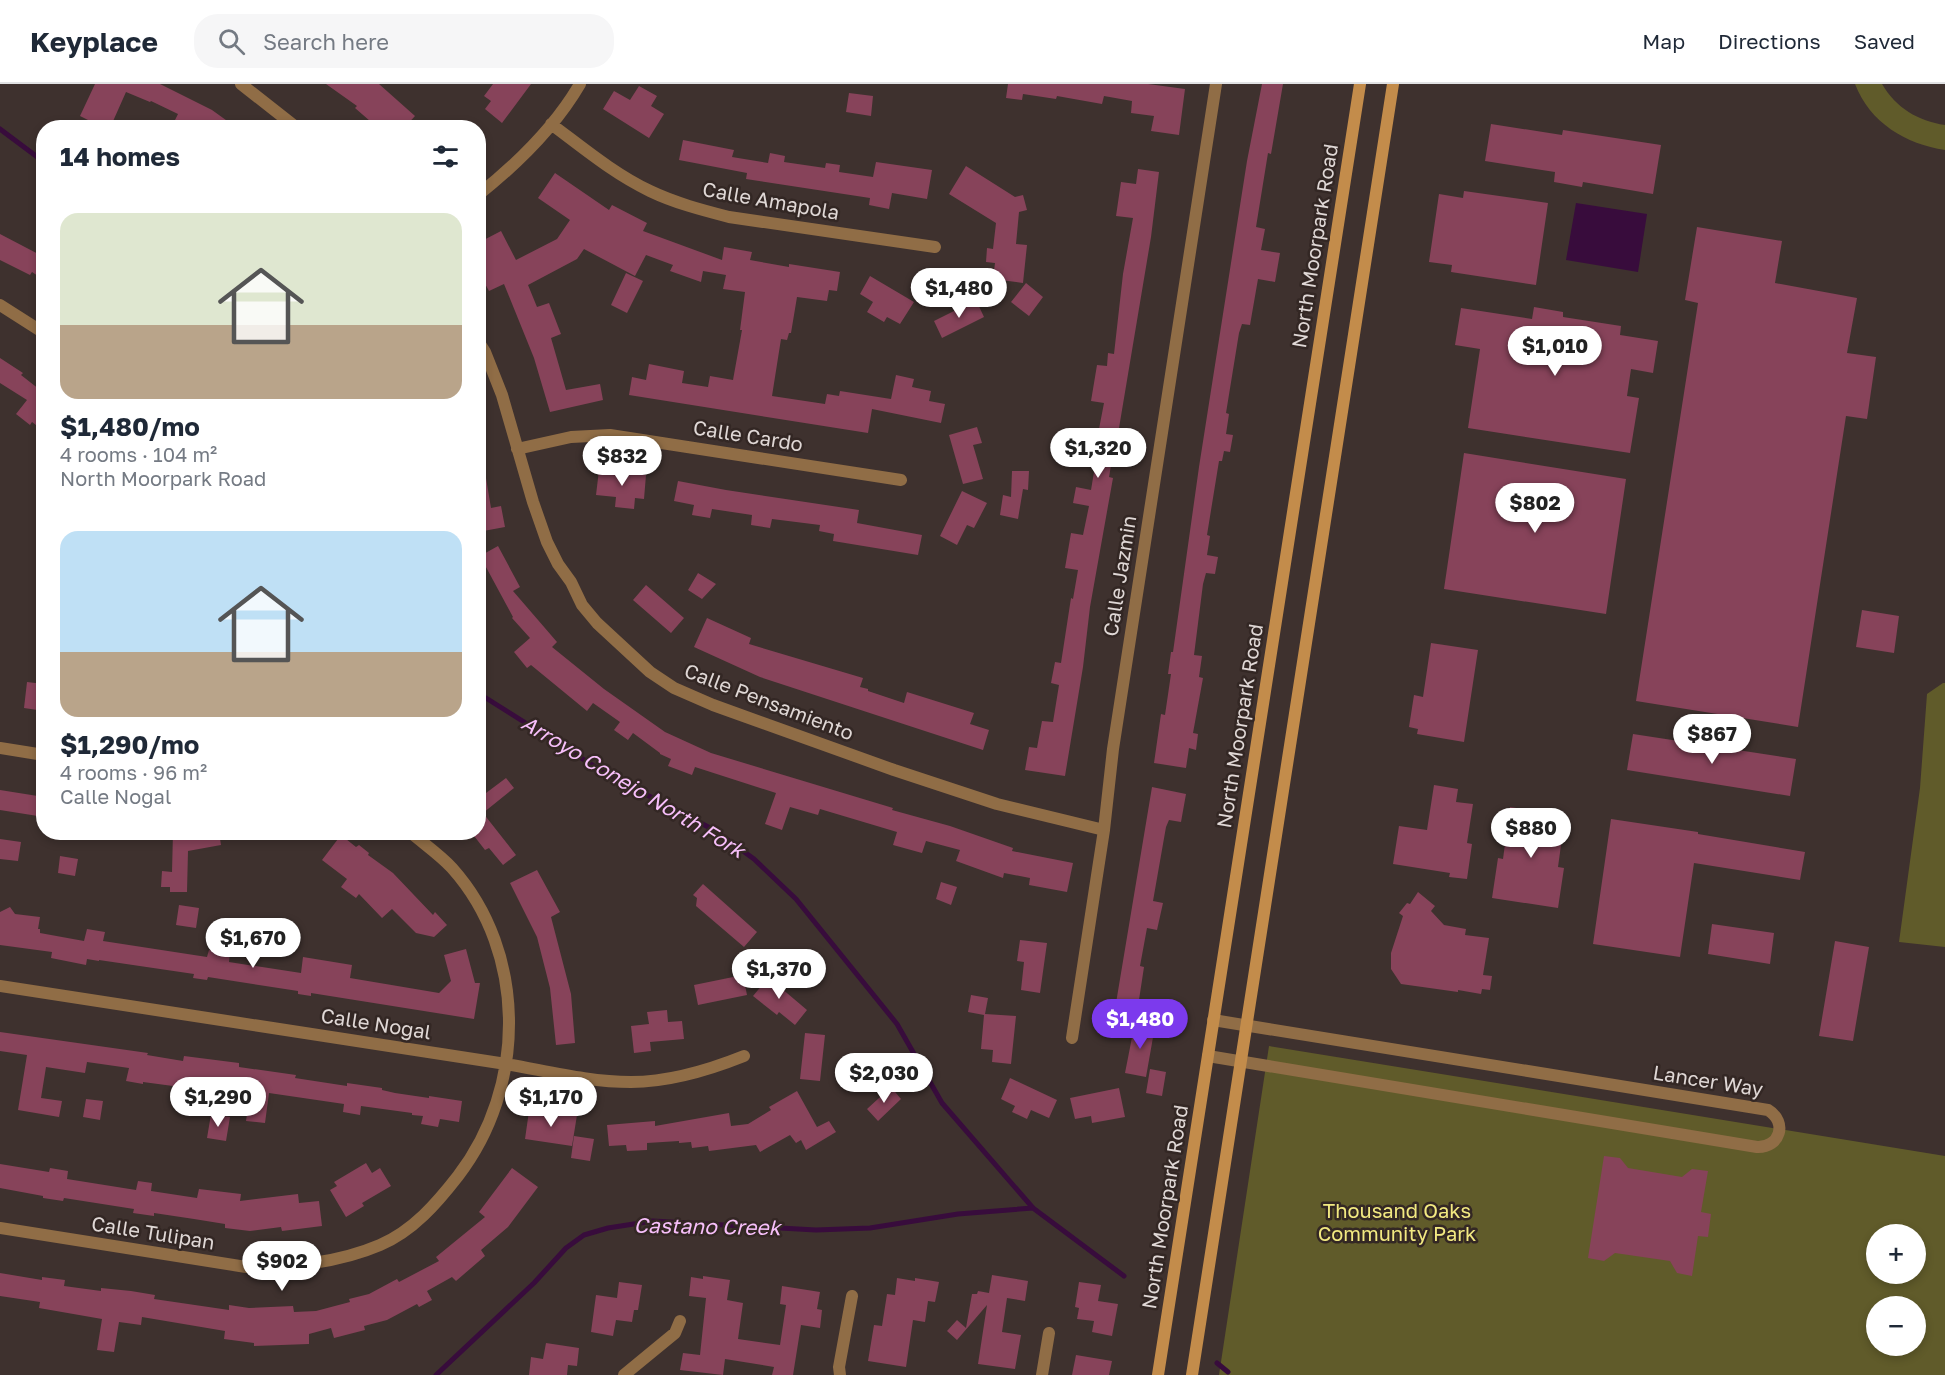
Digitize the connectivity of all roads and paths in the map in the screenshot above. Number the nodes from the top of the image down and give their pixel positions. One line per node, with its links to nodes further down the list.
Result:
1 (241, 84): 6 (street)
2 (580, 84): 7 (street)
3 (1216, 84): 17 (street, Calle Jazmin)
4 (1360, 84): 20 (main road, North Moorpark Road)
5 (1393, 84): 21 (main road)
6 (287, 120)
7 (551, 124): 8 (street); 9 (street, Calle Amapola)
8 (486, 189)
9 (935, 247)
10 (0, 305): 11 (street)
11 (36, 328)
12 (486, 355): 13 (street, Calle Pensamiento)
13 (517, 449): 14 (street, Calle Cardo); 17 (street, Calle Pensamiento)
14 (901, 480)
15 (0, 748): 16 (street)
16 (36, 754)
17 (1104, 830): 22 (street, Calle Jazmin)
18 (419, 840): 26 (street, Calle Tulipan)
19 (0, 986): 26 (street, Calle Nogal)
20 (1213, 1020): 21 (street, Lancer Way); 24 (main road, North Moorpark Road)
21 (1246, 1026): 25 (main road); 25 (street, Lancer Way)
22 (1072, 1038)
23 (744, 1056): 26 (street, Calle Nogal)
24 (1208, 1056): 25 (street, Lancer Way); 34 (main road, North Moorpark Road)
25 (1241, 1061): 35 (main road)
26 (506, 1064): 27 (street, Calle Tulipan)
27 (0, 1228)
28 (852, 1296): 32 (street)
29 (680, 1321): 31 (street)
30 (1049, 1333): 33 (street)
31 (624, 1375)
32 (840, 1375)
33 (1042, 1375)
34 (1158, 1375)
35 (1192, 1375)

